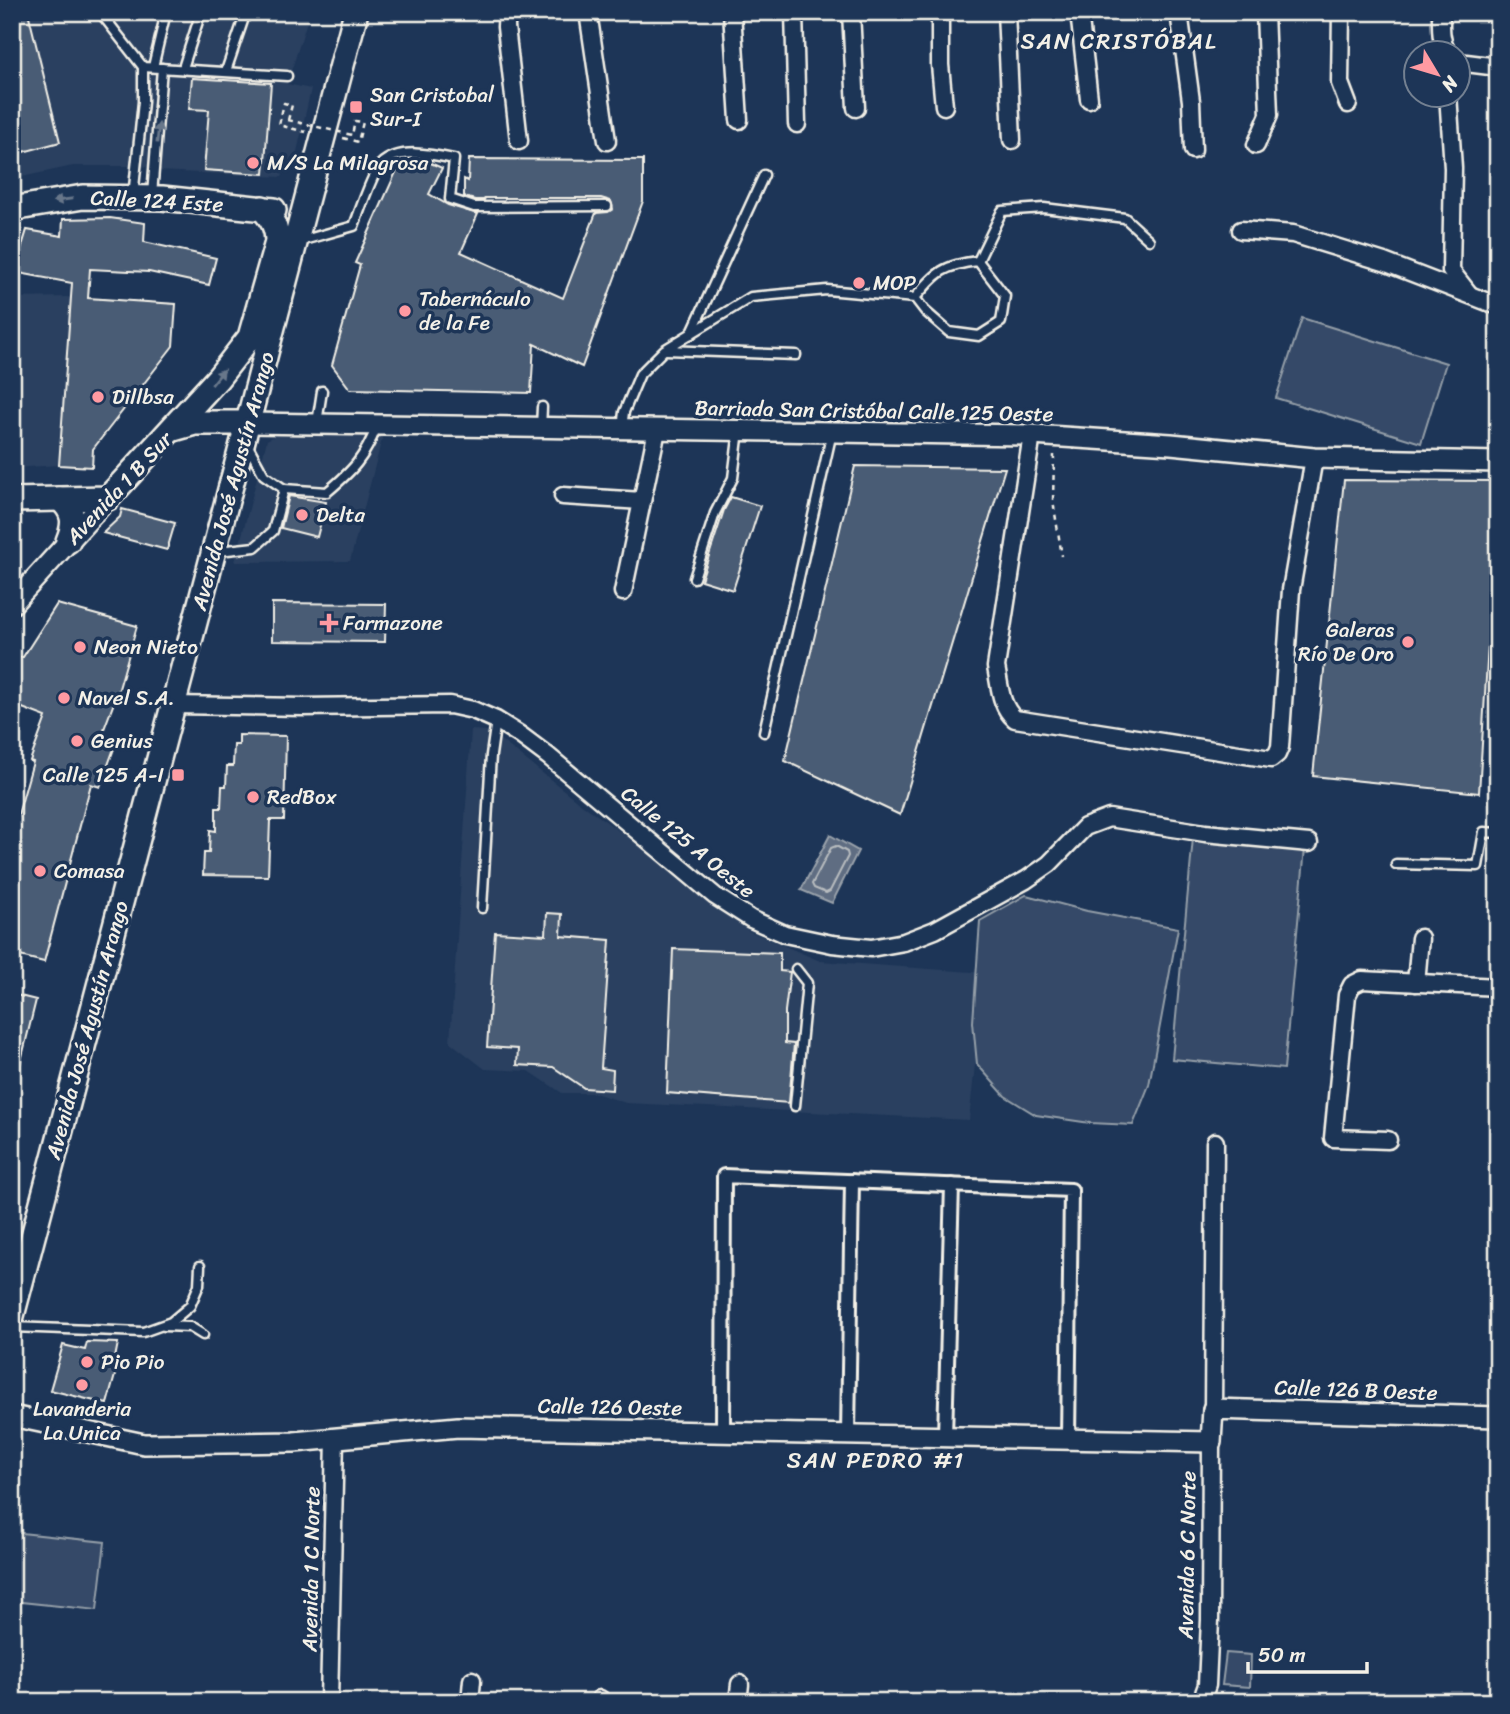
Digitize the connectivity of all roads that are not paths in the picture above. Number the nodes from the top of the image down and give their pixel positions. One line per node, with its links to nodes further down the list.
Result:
1 (100, 12): 20 (lane)
2 (166, 12): 20 (lane)
3 (201, 12): 22 (lane)
4 (246, 12): 23 (lane)
5 (356, 12): 42 (main road, Avenida José Agustín Arango)
6 (507, 12): 33 (street)
7 (588, 12): 34 (street)
8 (732, 12): 30 (street)
9 (794, 12): 31 (street)
10 (851, 12): 28 (street)
11 (940, 12): 27 (street)
12 (1006, 12): 32 (street)
13 (1079, 12): 25 (street)
14 (1178, 12): 36 (street)
15 (1265, 12): 35 (street)
16 (1341, 12): 26 (street)
17 (1441, 12): 18 (street)
18 (1442, 38)
19 (1472, 64): 21 (street)
20 (153, 67): 22 (lane); 38 (lane); 38 (lane, one-way to 20)
21 (1498, 67)
22 (183, 68): 23 (lane)
23 (226, 71): 24 (lane)
24 (287, 76)
25 (1089, 99)
26 (1348, 104)
27 (944, 106)
28 (856, 108)
29 (1449, 108): 47 (street)
30 (739, 120)
31 (797, 124)
32 (1012, 140)
33 (519, 141)
34 (607, 141)
35 (1256, 145)
36 (1193, 150)
37 (764, 174): 50 (lane)
38 (142, 198): 40 (main road, Calle 124 Este); 41 (main road, Calle 124 Este, one-way to 41)
39 (607, 205): 45 (lane)
40 (262, 208): 42 (main road, Calle 124 Este); 58 (main road, one-way to 40)
41 (12, 209)
42 (302, 213): 45 (main road, Avenida José Agustín Arango)
43 (1241, 230): 47 (street)
44 (1149, 240): 46 (lane)
45 (294, 243): 62 (main road, Avenida José Agustín Arango)
46 (978, 261): 48 (lane); 48 (lane)
47 (1471, 296): 49 (street)
48 (915, 298): 50 (lane)
49 (1498, 306)
50 (691, 334): 51 (lane)
51 (664, 350): 52 (lane); 59 (lane)
52 (796, 355)
53 (322, 391): 55 (lane)
54 (542, 407): 57 (lane)
55 (317, 424): 56 (street, Barriada San Cristóbal Calle 125 Oeste); 62 (street, Barriada San Cristóbal Calle 125 Oeste)
56 (377, 425): 57 (street, Barriada San Cristóbal Calle 125 Oeste); 67 (lane)
57 (541, 428): 59 (street, Barriada San Cristóbal Calle 125 Oeste)
58 (174, 429): 62 (main road, Avenida 1 B Sur); 69 (main road, Avenida 1 B Sur)
59 (622, 429): 60 (street, Barriada San Cristóbal Calle 125 Oeste)
60 (657, 429): 61 (street, Barriada San Cristóbal Calle 125 Oeste); 72 (street)
61 (739, 430): 63 (street, Barriada San Cristóbal Calle 125 Oeste); 75 (lane)
62 (247, 431): 67 (lane); 74 (main road, Avenida José Agustín Arango)
63 (832, 432): 64 (street, Barriada San Cristóbal Calle 125 Oeste); 80 (lane)
64 (1031, 435): 65 (street, Barriada San Cristóbal Calle 125 Oeste); 65 (street)
65 (1314, 458): 66 (street, Barriada San Cristóbal Calle 125 Oeste)
66 (1498, 463)
67 (284, 489): 74 (lane)
68 (563, 496): 72 (street)
69 (108, 498): 70 (main road); 73 (street, Avenida 1 B Sur)
70 (60, 499): 71 (main road); 73 (main road)
71 (12, 500)
72 (642, 501): 76 (street)
73 (68, 541): 77 (street, Avenida 1 B Sur)
74 (215, 551): 78 (main road, Avenida José Agustín Arango)
75 (694, 578)
76 (623, 592)
77 (12, 604)
78 (173, 705): 79 (street, Calle 125 A Oeste); 95 (main road, Avenida José Agustín Arango)
79 (496, 720): 82 (street, Calle 125 A Oeste); 84 (lane)
80 (764, 732)
81 (1498, 833): 83 (lane)
82 (1310, 843)
83 (1396, 864)
84 (482, 908)
85 (1420, 938): 87 (street)
86 (796, 969): 89 (lane)
87 (1416, 983): 88 (street); 90 (street)
88 (1498, 986)
89 (795, 1106)
90 (1388, 1140)
91 (1215, 1142): 99 (street)
92 (852, 1181): 93 (street); 102 (street); 103 (street)
93 (952, 1185): 104 (street); 106 (street)
94 (200, 1266): 96 (lane)
95 (12, 1316)
96 (161, 1326): 97 (lane); 98 (lane)
97 (12, 1327)
98 (204, 1335)
99 (1213, 1409): 101 (street, Calle 126 B Oeste); 107 (street, Avenida 6 C Norte)
100 (12, 1416): 105 (street, Calle 126 Oeste)
101 (1498, 1417)
102 (723, 1432): 103 (street, Calle 126 Oeste); 105 (street, Calle 126 Oeste)
103 (848, 1434): 104 (street, Calle 126 Oeste)
104 (945, 1436): 106 (street, Calle 126 Oeste)
105 (335, 1438): 110 (street, Avenida 1 C Norte)
106 (1068, 1439): 107 (street, Calle 126 Oeste)
107 (1211, 1441): 113 (street, Avenida 6 C Norte)
108 (472, 1680): 111 (street)
109 (740, 1684): 112 (street)
110 (329, 1702)
111 (470, 1702)
112 (738, 1702)
113 (1201, 1702)

